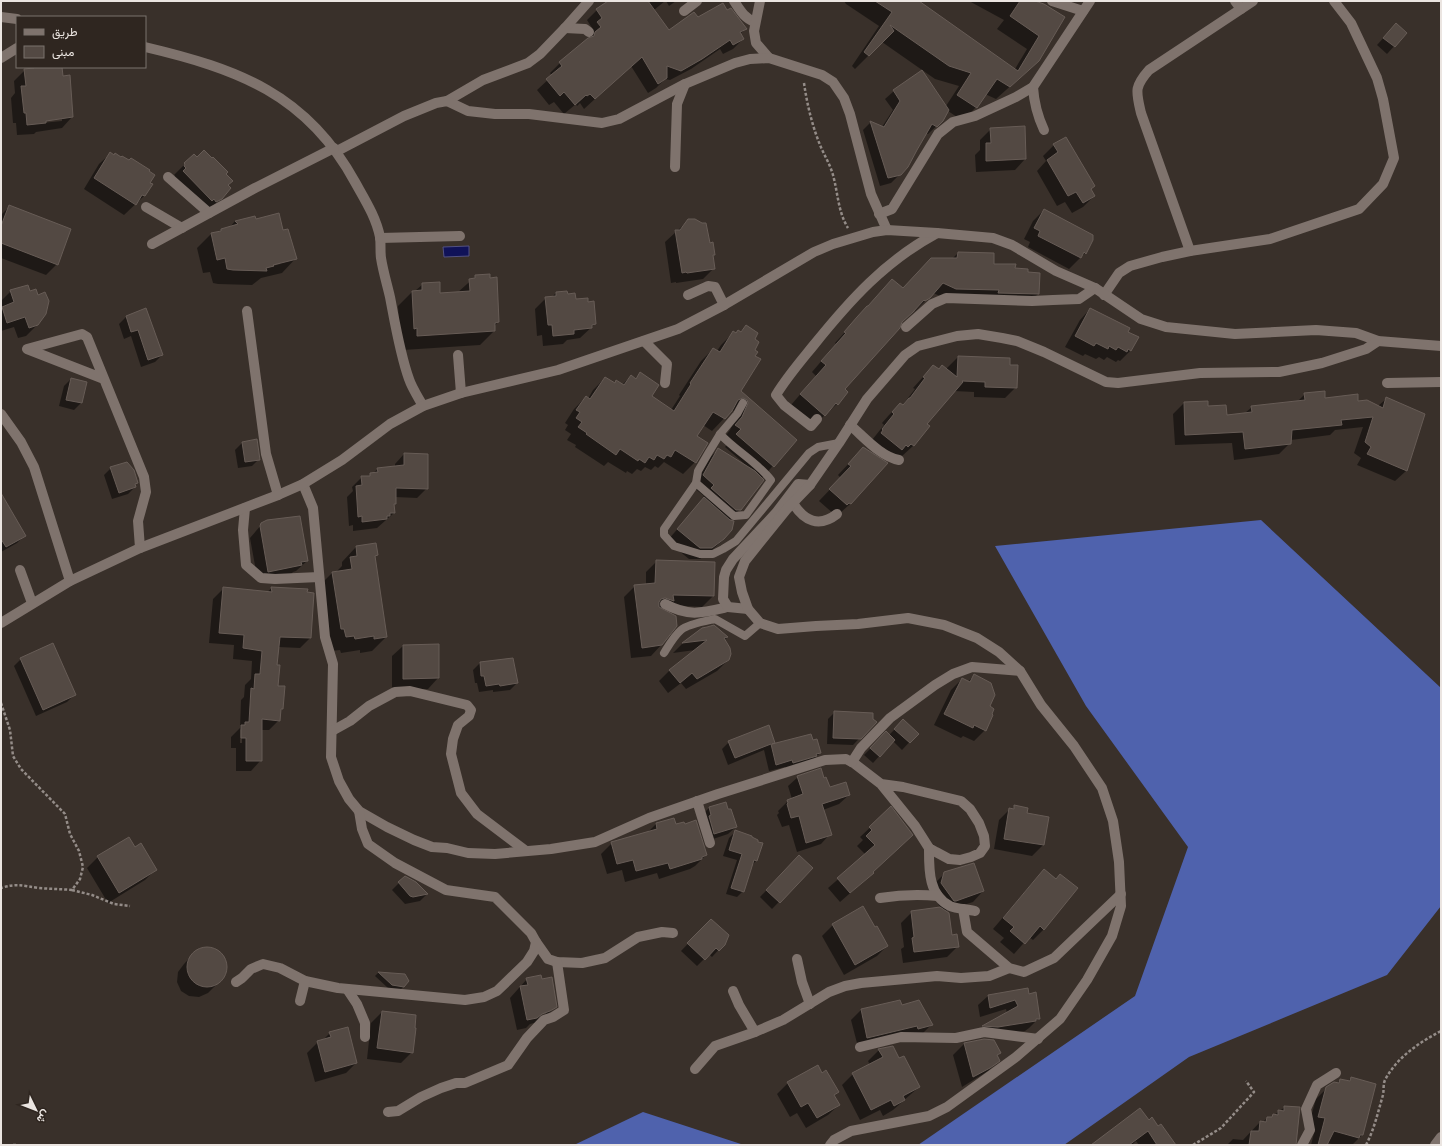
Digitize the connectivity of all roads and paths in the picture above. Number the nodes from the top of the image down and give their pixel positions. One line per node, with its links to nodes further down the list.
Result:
1 (589, 1): 15 (street)
2 (697, 1): 10 (street)
3 (734, 1): 14 (street)
4 (760, 1): 14 (street)
5 (1052, 1): 11 (street)
6 (1090, 1): 11 (street)
7 (1253, 1): 9 (street)
8 (1334, 1): 39 (street)
9 (1238, 5): 39 (street)
10 (684, 11)
11 (1083, 11): 23 (street)
12 (1, 17): 13 (street)
13 (16, 19)
14 (755, 22): 20 (street)
15 (565, 28): 16 (street); 24 (street)
16 (589, 32)
17 (146, 47): 26 (street)
18 (16, 49): 19 (street)
19 (1, 58)
20 (769, 58): 21 (street); 22 (street)
21 (806, 70): 31 (street); 36 (path)
22 (685, 84): 24 (street); 27 (street)
23 (1033, 87): 25 (street); 31 (street)
24 (447, 101): 26 (street)
25 (1044, 130)
26 (335, 150): 30 (street); 37 (street)
27 (675, 167)
28 (168, 177): 30 (street)
29 (146, 207): 32 (street)
30 (209, 213): 32 (street)
31 (879, 214): 33 (street)
32 (182, 228): 38 (street)
33 (887, 230): 34 (street); 36 (street)
34 (937, 233): 40 (street); 58 (street)
35 (460, 236): 37 (street)
36 (854, 237): 43 (street)
37 (380, 238): 56 (street)
38 (152, 244)
39 (1190, 251): 42 (street)
40 (1095, 288): 42 (street); 45 (street)
41 (688, 294): 43 (street)
42 (1104, 294): 47 (street)
43 (724, 305): 46 (street)
44 (248, 311): 66 (street)
45 (906, 326)
46 (644, 341): 52 (street); 54 (street)
47 (1378, 341): 48 (street); 59 (street)
48 (1441, 346)
49 (458, 355): 54 (street)
50 (104, 379): 50 (street); 70 (street)
51 (1441, 382): 53 (street)
52 (665, 383)
53 (1387, 383)
54 (461, 393): 56 (street)
55 (743, 403): 60 (lane)
56 (423, 406): 64 (street)
57 (1, 414): 73 (street)
58 (817, 419)
59 (850, 425): 61 (street); 62 (street)
60 (720, 434): 63 (lane); 63 (lane)
61 (839, 443): 63 (lane); 65 (street)
62 (899, 460)
63 (696, 483)
64 (303, 484): 66 (street); 72 (street)
65 (810, 485): 67 (street); 76 (street)
66 (278, 495): 68 (street)
67 (793, 503): 69 (street); 77 (street)
68 (245, 508): 70 (street); 72 (street)
69 (837, 514)
70 (140, 548): 73 (street)
71 (20, 570): 74 (street)
72 (319, 577): 83 (street)
73 (70, 581): 74 (street)
74 (32, 603): 78 (street)
75 (665, 604): 76 (street)
76 (728, 607): 77 (street)
77 (748, 609): 79 (street)
78 (1, 623)
79 (760, 623): 80 (lane); 81 (street)
80 (664, 653)
81 (1020, 671): 84 (street); 93 (street)
82 (1, 703): 92 (path)
83 (332, 731): 87 (street); 90 (street)
84 (852, 762): 85 (street); 86 (street)
85 (881, 784): 89 (street); 89 (street)
86 (697, 801): 88 (street); 90 (street)
87 (359, 811): 90 (street); 100 (street)
88 (710, 843)
89 (929, 848): 94 (street)
90 (526, 851)
91 (1, 888): 92 (path)
92 (72, 890): 96 (path)
93 (1120, 894): 103 (street); 113 (street)
94 (938, 896): 95 (street); 97 (street)
95 (880, 898)
96 (130, 906)
97 (963, 909): 98 (street); 103 (street)
98 (975, 911)
99 (673, 933): 102 (street)
100 (536, 942): 102 (street); 106 (street)
101 (797, 959): 109 (street)
102 (558, 962): 118 (street)
103 (1009, 968): 109 (street)
104 (305, 981): 105 (street); 106 (street); 108 (street)
105 (236, 982)
106 (347, 989): 112 (street)
107 (733, 991): 111 (street)
108 (300, 1001)
109 (810, 1004): 111 (street)
110 (1441, 1031): 125 (path)
111 (755, 1032): 115 (street)
112 (365, 1037)
113 (1038, 1039): 114 (street); 122 (street)
114 (860, 1047)
115 (695, 1069)
116 (1336, 1073): 124 (street)
117 (1246, 1081): 123 (path)
118 (388, 1112)
119 (1441, 1137): 126 (street)
120 (13, 1145): 121 (path)
121 (16, 1145)
122 (830, 1145)
123 (1194, 1145)
124 (1302, 1145)
125 (1366, 1145)
126 (1435, 1145)

